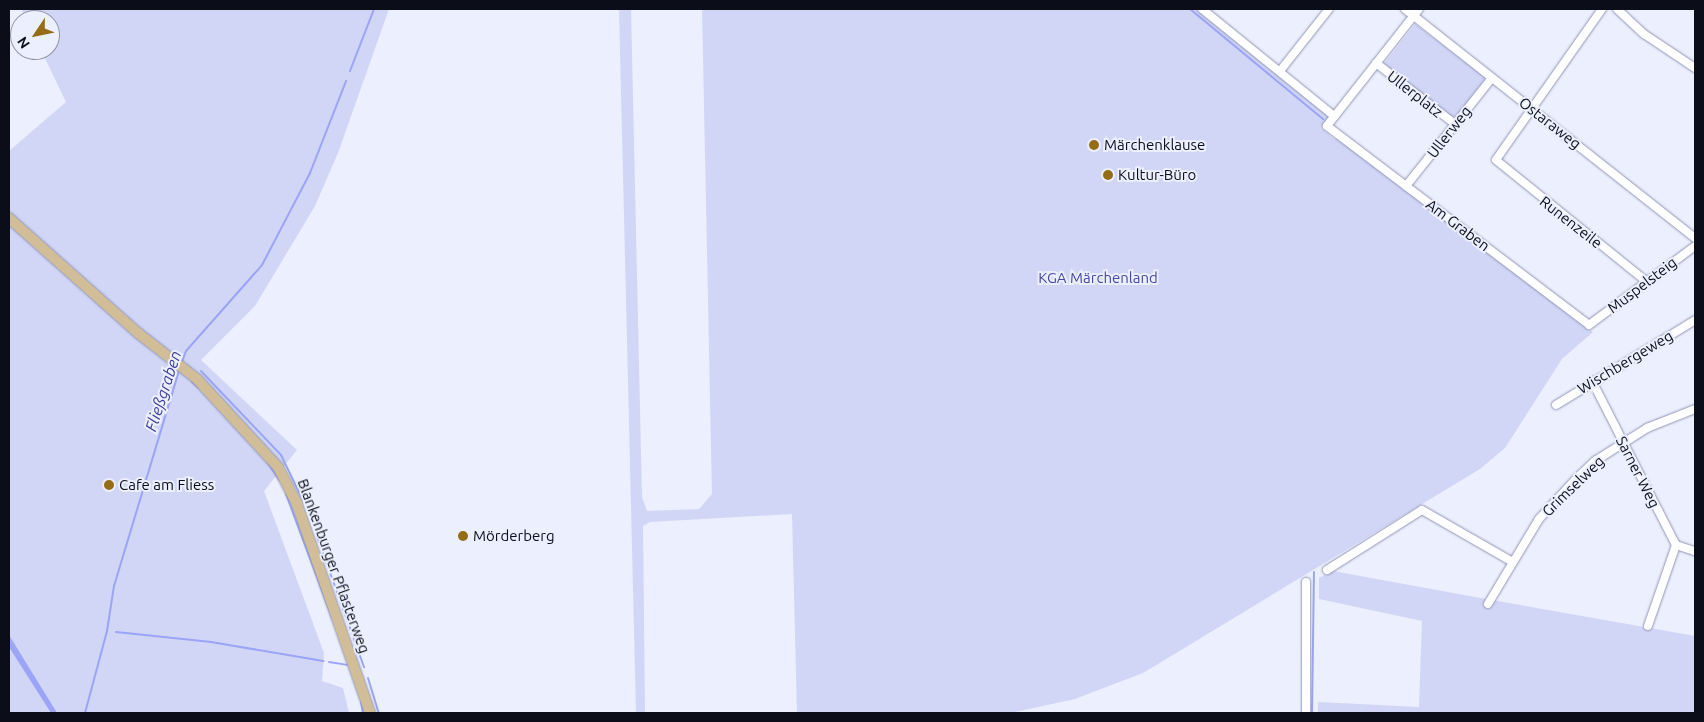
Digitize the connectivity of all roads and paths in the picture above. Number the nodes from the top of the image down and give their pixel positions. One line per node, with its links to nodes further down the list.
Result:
1 (1202, 9): 10 (street)
2 (1329, 9): 10 (street)
3 (1405, 9): 7 (street, Ostaraweg)
4 (1419, 9): 7 (street)
5 (1602, 9): 12 (street)
6 (1617, 9): 9 (street)
7 (1414, 16): 8 (street); 11 (street, Ostaraweg)
8 (1376, 63): 13 (street); 14 (street, Ullerplatz)
9 (1695, 68)
10 (1280, 71): 13 (street)
11 (1492, 78): 12 (street, Ostaraweg); 14 (street, Ullerweg)
12 (1531, 108): 17 (street, Ostaraweg); 19 (street, Runenzeile)
13 (1334, 116): 15 (street, Am Graben)
14 (1455, 124): 15 (street, Ullerweg)
15 (1406, 186): 21 (street, Am Graben)
16 (9, 218): 33 (main road, Blankenburger Pflasterweg)
17 (1695, 238)
18 (1695, 246): 19 (street, Muspelsteig)
19 (1647, 282): 21 (street, Muspelsteig)
20 (1695, 320): 22 (street, Wischbergeweg)
21 (1589, 325)
22 (1592, 381): 23 (street, Wischbergeweg); 25 (street, Sarner Weg)
23 (1556, 405)
24 (1695, 409): 25 (street, Grimselweg)
25 (1622, 442): 26 (street, Sarner Weg); 28 (street, Grimselweg)
26 (1676, 545): 27 (street); 32 (street)
27 (1695, 551)
28 (1511, 561): 29 (street); 31 (street, Grimselweg)
29 (1327, 570)
30 (1306, 582): 34 (street)
31 (1488, 604)
32 (1648, 626)
33 (370, 713)
34 (1306, 713)

